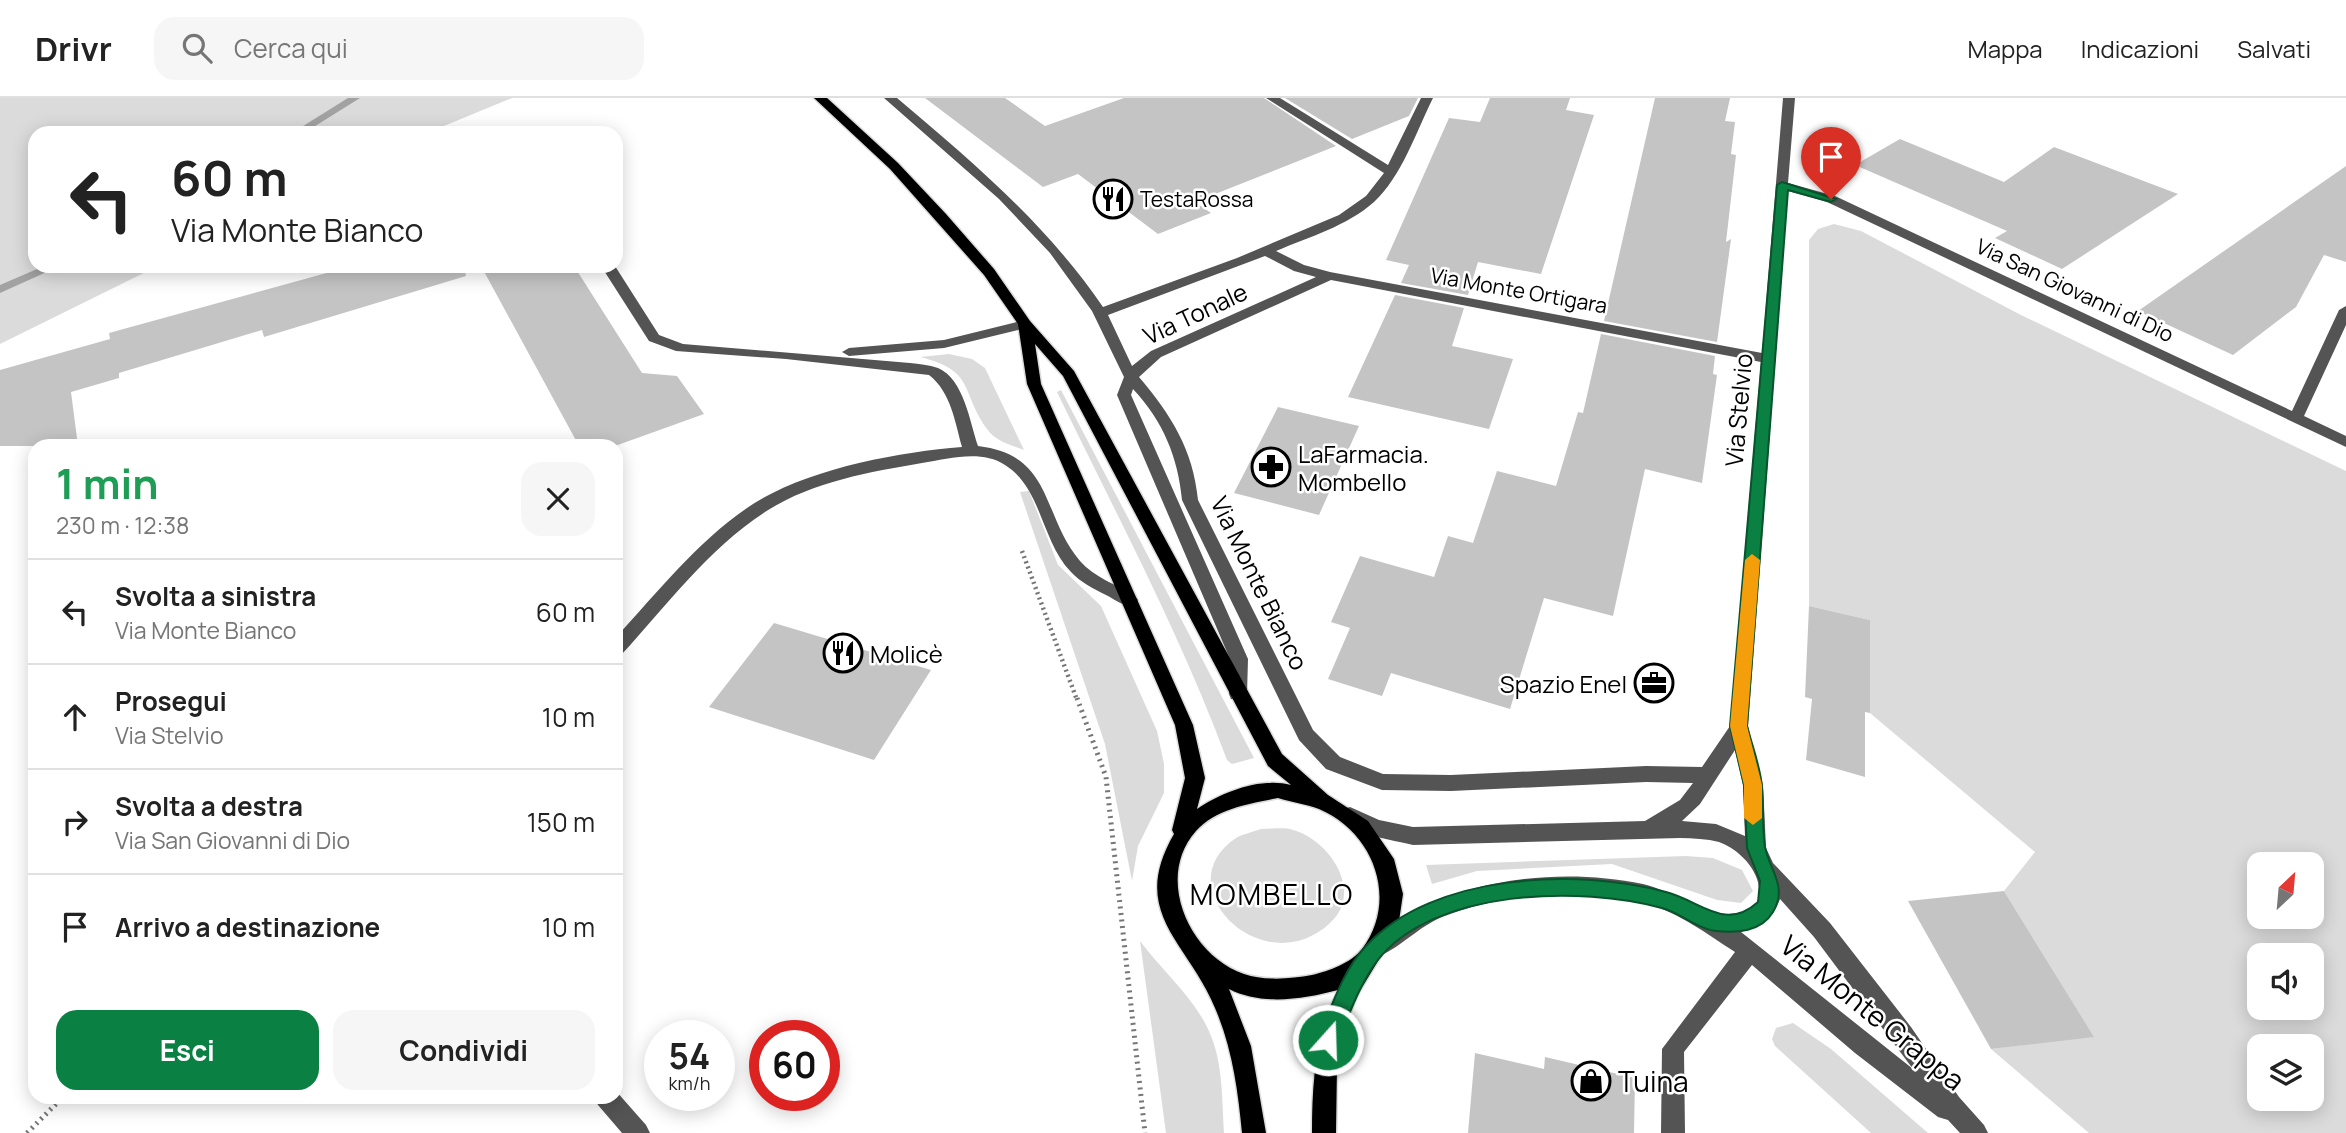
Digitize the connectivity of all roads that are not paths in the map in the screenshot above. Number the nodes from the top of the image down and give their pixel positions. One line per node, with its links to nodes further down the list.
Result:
1 (820, 98): 13 (main road)
2 (890, 98): 12 (street, Via Monte Bianco)
3 (1272, 98): 6 (street)
4 (1427, 98): 6 (street, Via Tonale)
5 (1789, 98): 7 (street, Via Stelvio)
6 (1391, 172): 8 (street, Via Tonale)
7 (1782, 185): 15 (street, Via Stelvio); 17 (street, Via San Giovanni di Dio)
8 (1266, 251): 10 (street, Via Monte Ortigara); 12 (street, Via Tonale)
9 (612, 273): 14 (street)
10 (1329, 276): 15 (street, Via Monte Ortigara); 16 (street, Via Tonale)
11 (2346, 310): 17 (street)
12 (1101, 313): 16 (street, Via Monte Bianco)
13 (1025, 324): 14 (street); 20 (main road); 22 (main road)
14 (786, 355): 19 (street)
15 (1769, 359): 23 (street, Via Stelvio)
16 (1130, 376): 22 (street, Via Tonale); 24 (street, Via Monte Bianco)
17 (2296, 418): 18 (street, Via San Giovanni di Dio)
18 (2346, 442)
19 (971, 450): 20 (street); 21 (street)
20 (1129, 600): 28 (main road)
21 (623, 641)
22 (1238, 694): 25 (main road)
23 (1739, 726): 24 (street, Via Stelvio); 29 (street, Via Stelvio)
24 (1710, 775): 27 (street, Via Stelvio)
25 (1320, 799): 26 (main road); 28 (main road)
26 (1340, 809): 27 (street); 32 (main road)
27 (1608, 831): 29 (street)
28 (1182, 833): 33 (main road)
29 (1765, 869): 30 (street); 39 (street, Via Monte Grappa)
30 (1698, 915): 31 (street, Via Monte Grappa); 32 (street)
31 (1750, 950): 38 (street); 39 (street, Via Monte Grappa)
32 (1372, 953): 33 (main road); 37 (main road)
33 (1195, 954): 36 (main road)
34 (612, 1104): 35 (street)
35 (638, 1133)
36 (1254, 1133)
37 (1324, 1133)
38 (1673, 1133)
39 (1976, 1133)

